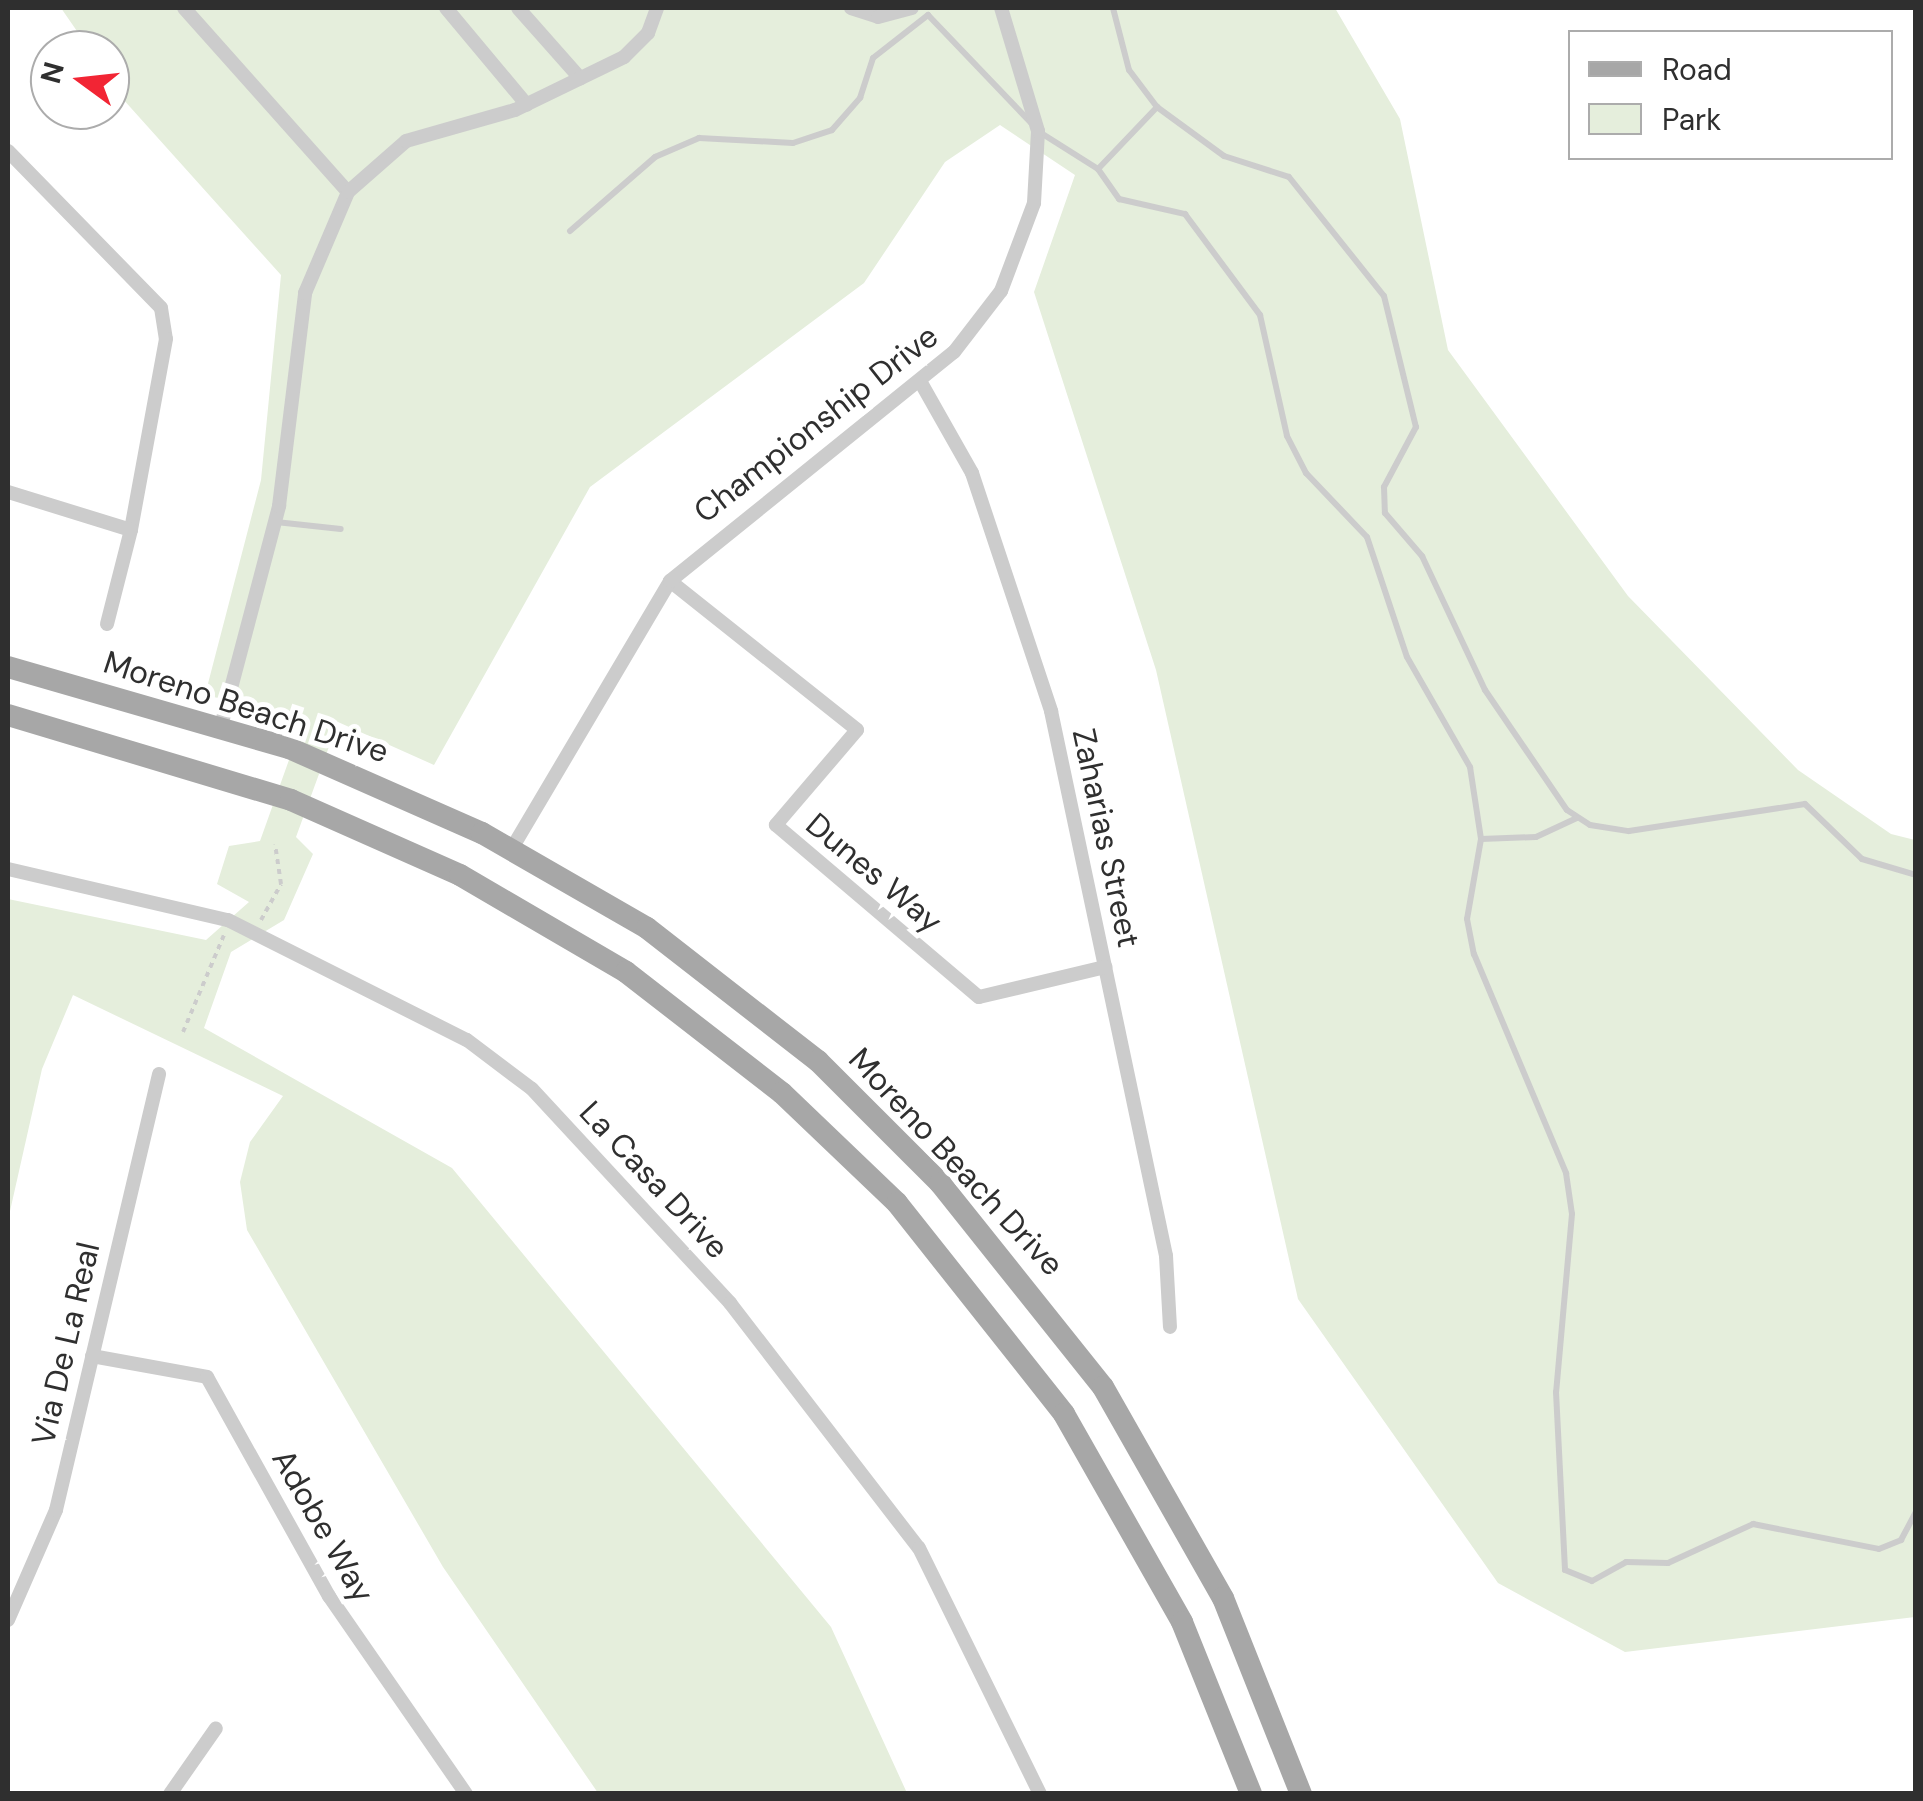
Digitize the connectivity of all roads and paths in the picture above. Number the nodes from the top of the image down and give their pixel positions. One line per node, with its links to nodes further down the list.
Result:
1 (184, 8): 15 (street)
2 (446, 8): 10 (street)
3 (518, 8): 9 (street)
4 (656, 8): 9 (street)
5 (851, 8): 6 (street)
6 (912, 8)
7 (1001, 8): 12 (street, Championship Drive)
8 (1113, 8): 11 (lane)
9 (580, 78): 10 (street)
10 (526, 104): 15 (street)
11 (1157, 107): 14 (lane); 27 (lane)
12 (1038, 131): 14 (lane); 16 (lane); 17 (street, Championship Drive)
13 (8, 149): 21 (street)
14 (1098, 169): 28 (lane)
15 (348, 192): 19 (street)
16 (570, 231)
17 (920, 381): 22 (street, Championship Drive); 33 (street, Zaharias Street)
18 (8, 492): 21 (street)
19 (274, 522): 20 (lane); 26 (street)
20 (340, 529)
21 (130, 530): 23 (street)
22 (670, 582): 29 (street, Championship Drive); 33 (street, Dunes Way)
23 (107, 624)
24 (8, 667): 26 (main road, Moreno Beach Drive)
25 (8, 715): 32 (main road)
26 (221, 726): 29 (main road, Moreno Beach Drive)
27 (1577, 818): 28 (lane); 31 (lane)
28 (1481, 839): 37 (lane)
29 (511, 850): 32 (main road); 44 (main road, Moreno Beach Drive)
30 (8, 870): 42 (street, La Casa Drive)
31 (1916, 875)
32 (486, 888): 43 (main road)
33 (1106, 967): 35 (street, Zaharias Street)
34 (159, 1074): 36 (street, Via De La Real)
35 (1170, 1327)
36 (92, 1356): 38 (street, Via De La Real); 41 (street, Adobe Way)
37 (1916, 1512)
38 (8, 1620)
39 (216, 1728): 40 (street)
40 (170, 1794)
41 (466, 1794)
42 (1040, 1794)
43 (1251, 1794)
44 (1301, 1794)

